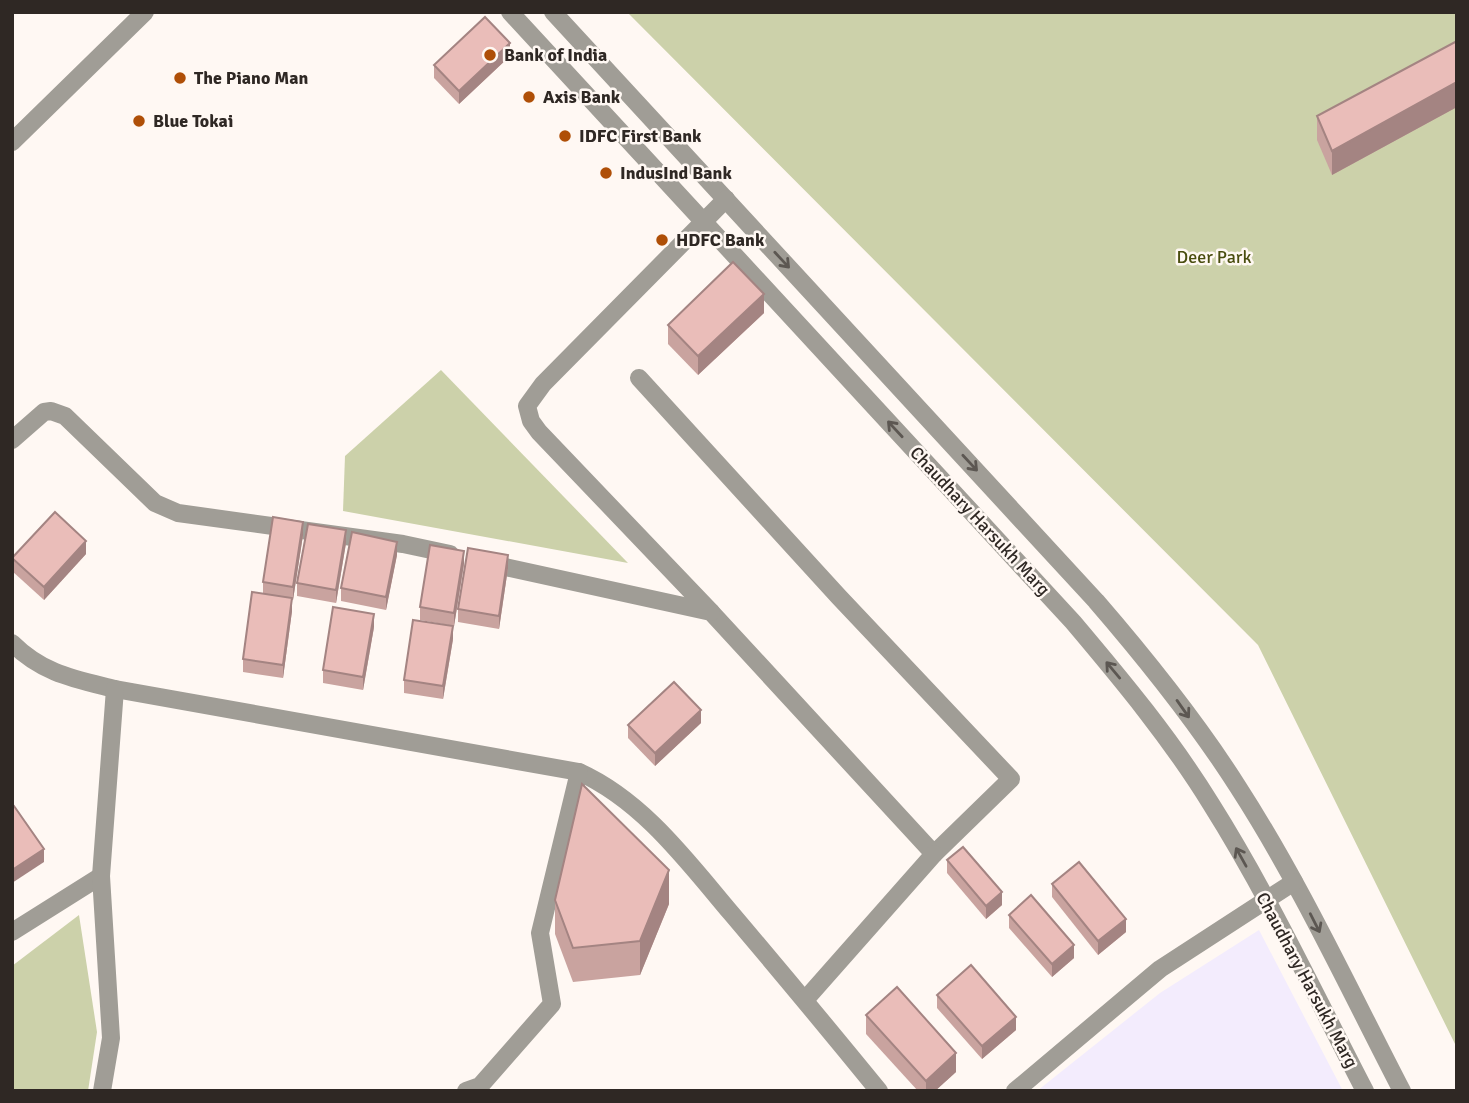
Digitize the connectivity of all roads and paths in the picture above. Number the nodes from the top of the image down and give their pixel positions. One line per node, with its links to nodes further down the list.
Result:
1 (145, 12): 4 (street)
2 (510, 12): 6 (street, Chaudhary Harsukh Marg)
3 (553, 12): 5 (street, Chaudhary Harsukh Marg)
4 (12, 142)
5 (726, 199): 6 (street); 15 (street, Chaudhary Harsukh Marg, one-way to 15)
6 (703, 221): 9 (street); 16 (street, Chaudhary Harsukh Marg, one-way to 6)
7 (639, 378): 13 (street)
8 (12, 440): 9 (street)
9 (711, 612): 13 (street)
10 (12, 643): 11 (street)
11 (115, 689): 12 (street); 14 (street)
12 (579, 772): 18 (street); 20 (street)
13 (934, 854): 18 (street)
14 (101, 876): 17 (street); 19 (street)
15 (1294, 882): 16 (street); 24 (street, Chaudhary Harsukh Marg, one-way to 24)
16 (1266, 901): 22 (street); 23 (street, Chaudhary Harsukh Marg)
17 (12, 932)
18 (805, 1000): 21 (street)
19 (102, 1091)
20 (466, 1091)
21 (879, 1091)
22 (1015, 1091)
23 (1365, 1091)
24 (1402, 1091)

